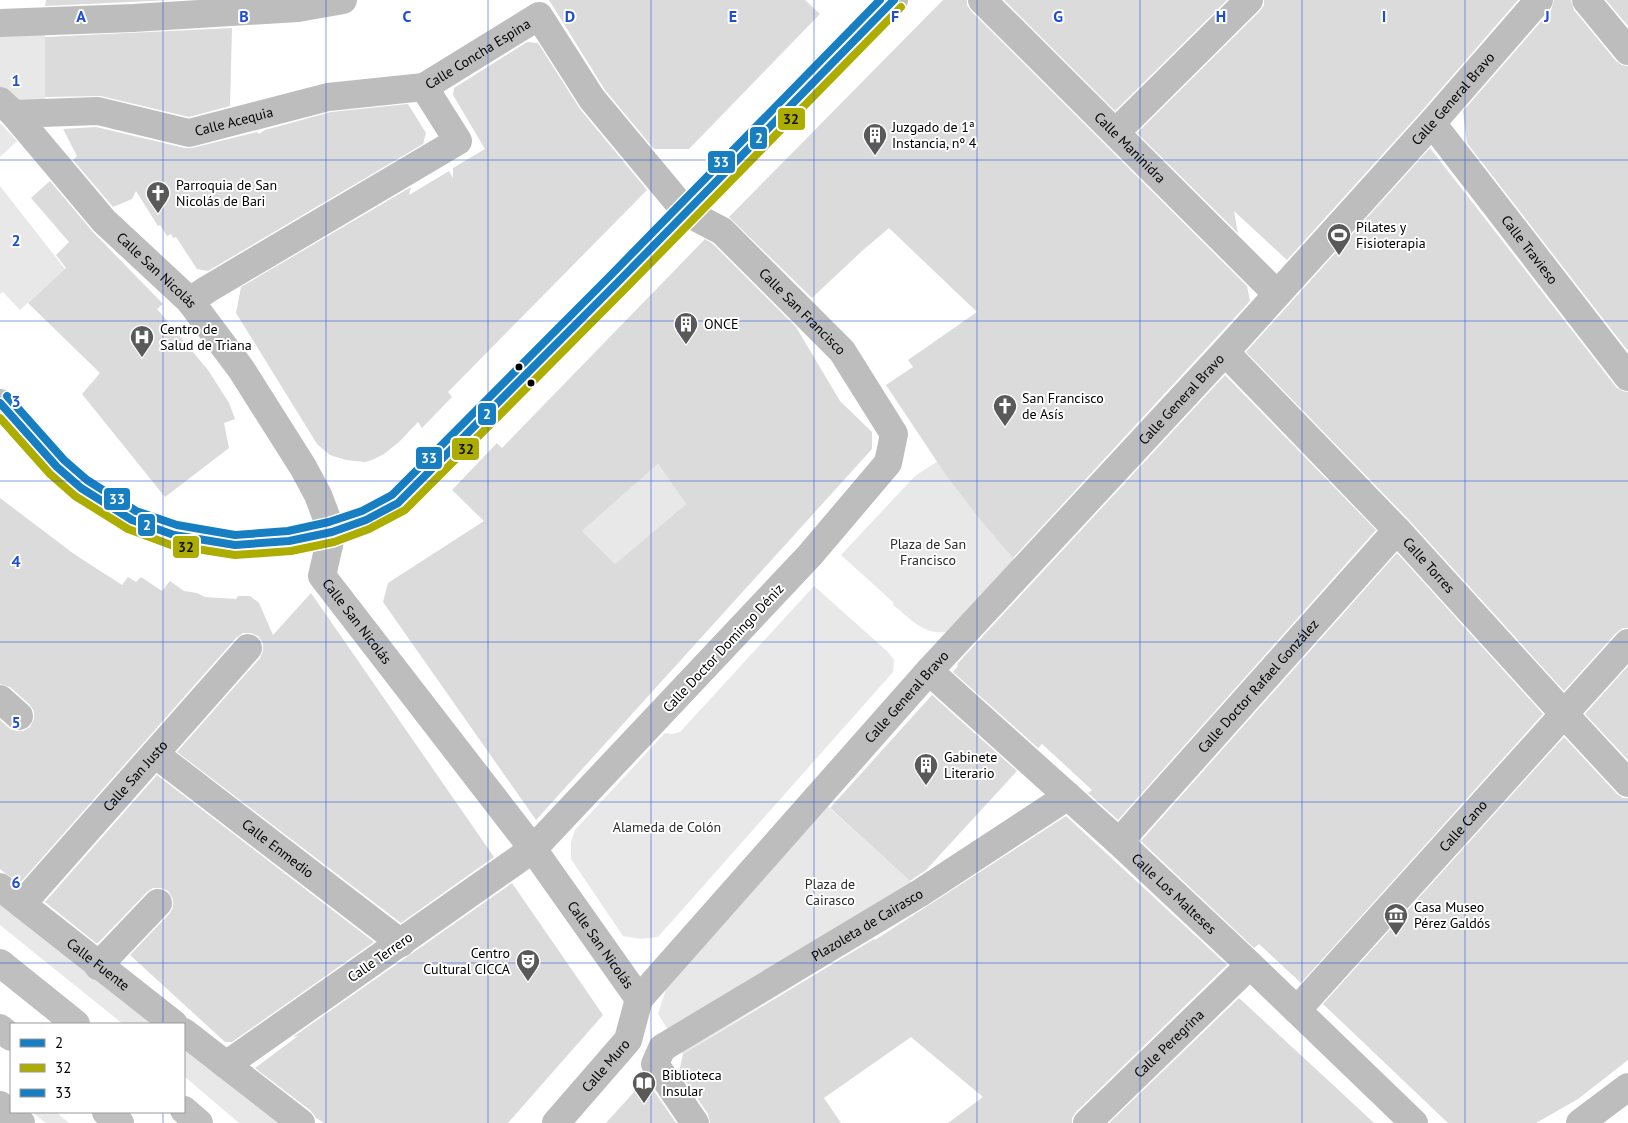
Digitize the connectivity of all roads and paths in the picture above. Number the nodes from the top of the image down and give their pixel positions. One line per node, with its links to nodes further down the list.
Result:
1 (343, 0): 7 (street)
2 (894, 0): 15 (street)
3 (982, 0): 14 (street, Calle Maninidra)
4 (1249, 0): 14 (street)
5 (1539, 0): 13 (street, Calle General Bravo)
6 (1586, 0): 10 (street)
7 (174, 8): 8 (street)
8 (59, 10): 9 (street)
9 (0, 22)
10 (1628, 51)
11 (424, 87): 12 (street, Calle Acequia); 15 (street, Calle Concha Espina); 17 (street, Calle Concha Espina)
12 (7, 107): 17 (street, Calle San Nicolás)
13 (1432, 122): 16 (street, Calle General Bravo); 19 (street, Calle Travieso)
14 (1116, 132): 16 (street, Calle Maninidra)
15 (686, 212): 21 (street, Calle San Francisco); 23 (street)
16 (1278, 294): 18 (street, Calle General Bravo)
17 (190, 301): 23 (street, Calle San Nicolás)
18 (1225, 352): 22 (street, Calle Torres); 26 (street, Calle General Bravo)
19 (1628, 377)
20 (0, 403): 23 (street)
21 (894, 434): 32 (street, Calle Doctor Domingo Déniz)
22 (1397, 530): 27 (street, Calle Torres); 31 (street, Calle Doctor Rafael González)
23 (332, 532): 32 (street, Calle San Nicolás)
24 (1628, 644): 27 (street, Calle Cano)
25 (248, 648): 28 (street, Calle San Justo)
26 (929, 671): 30 (street, Calle Los Malteses); 40 (street, Calle General Bravo)
27 (1565, 715): 29 (street, Calle Torres); 41 (street, Calle Cano)
28 (155, 754): 35 (street, Calle San Justo); 36 (street, Calle Enmedio)
29 (1628, 782)
30 (1068, 796): 31 (street, Calle Los Malteses); 48 (street, Plazoleta de Cairasco)
31 (1119, 842): 38 (street, Calle Los Malteses)
32 (533, 849): 36 (street, Calle Terrero); 40 (street, Calle San Nicolás)
33 (0, 887): 35 (street, Calle Fuente)
34 (158, 903): 39 (street)
35 (22, 904): 39 (street, Calle Fuente)
36 (400, 943): 49 (street, Calle Terrero)
37 (0, 964): 42 (street)
38 (1250, 965): 41 (street, Calle Los Malteses); 60 (street, Calle Peregrina)
39 (98, 966): 43 (street, Calle Fuente)
40 (639, 998): 47 (street, Calle Muro)
41 (1297, 1010): 61 (street, Calle Los Malteses)
42 (75, 1023)
43 (173, 1023)
44 (0, 1028): 46 (street)
45 (185, 1033): 49 (street)
46 (10, 1036)
47 (628, 1040): 48 (street); 58 (street, Calle Muro)
48 (658, 1056): 59 (street)
49 (226, 1065): 57 (street)
50 (1628, 1088): 62 (street)
51 (0, 1105): 54 (street)
52 (185, 1111): 56 (street)
53 (107, 1113): 55 (street)
54 (21, 1123)
55 (120, 1123)
56 (200, 1123)
57 (301, 1123)
58 (556, 1123)
59 (695, 1123)
60 (1087, 1123)
61 (1414, 1123)
62 (1580, 1123)

